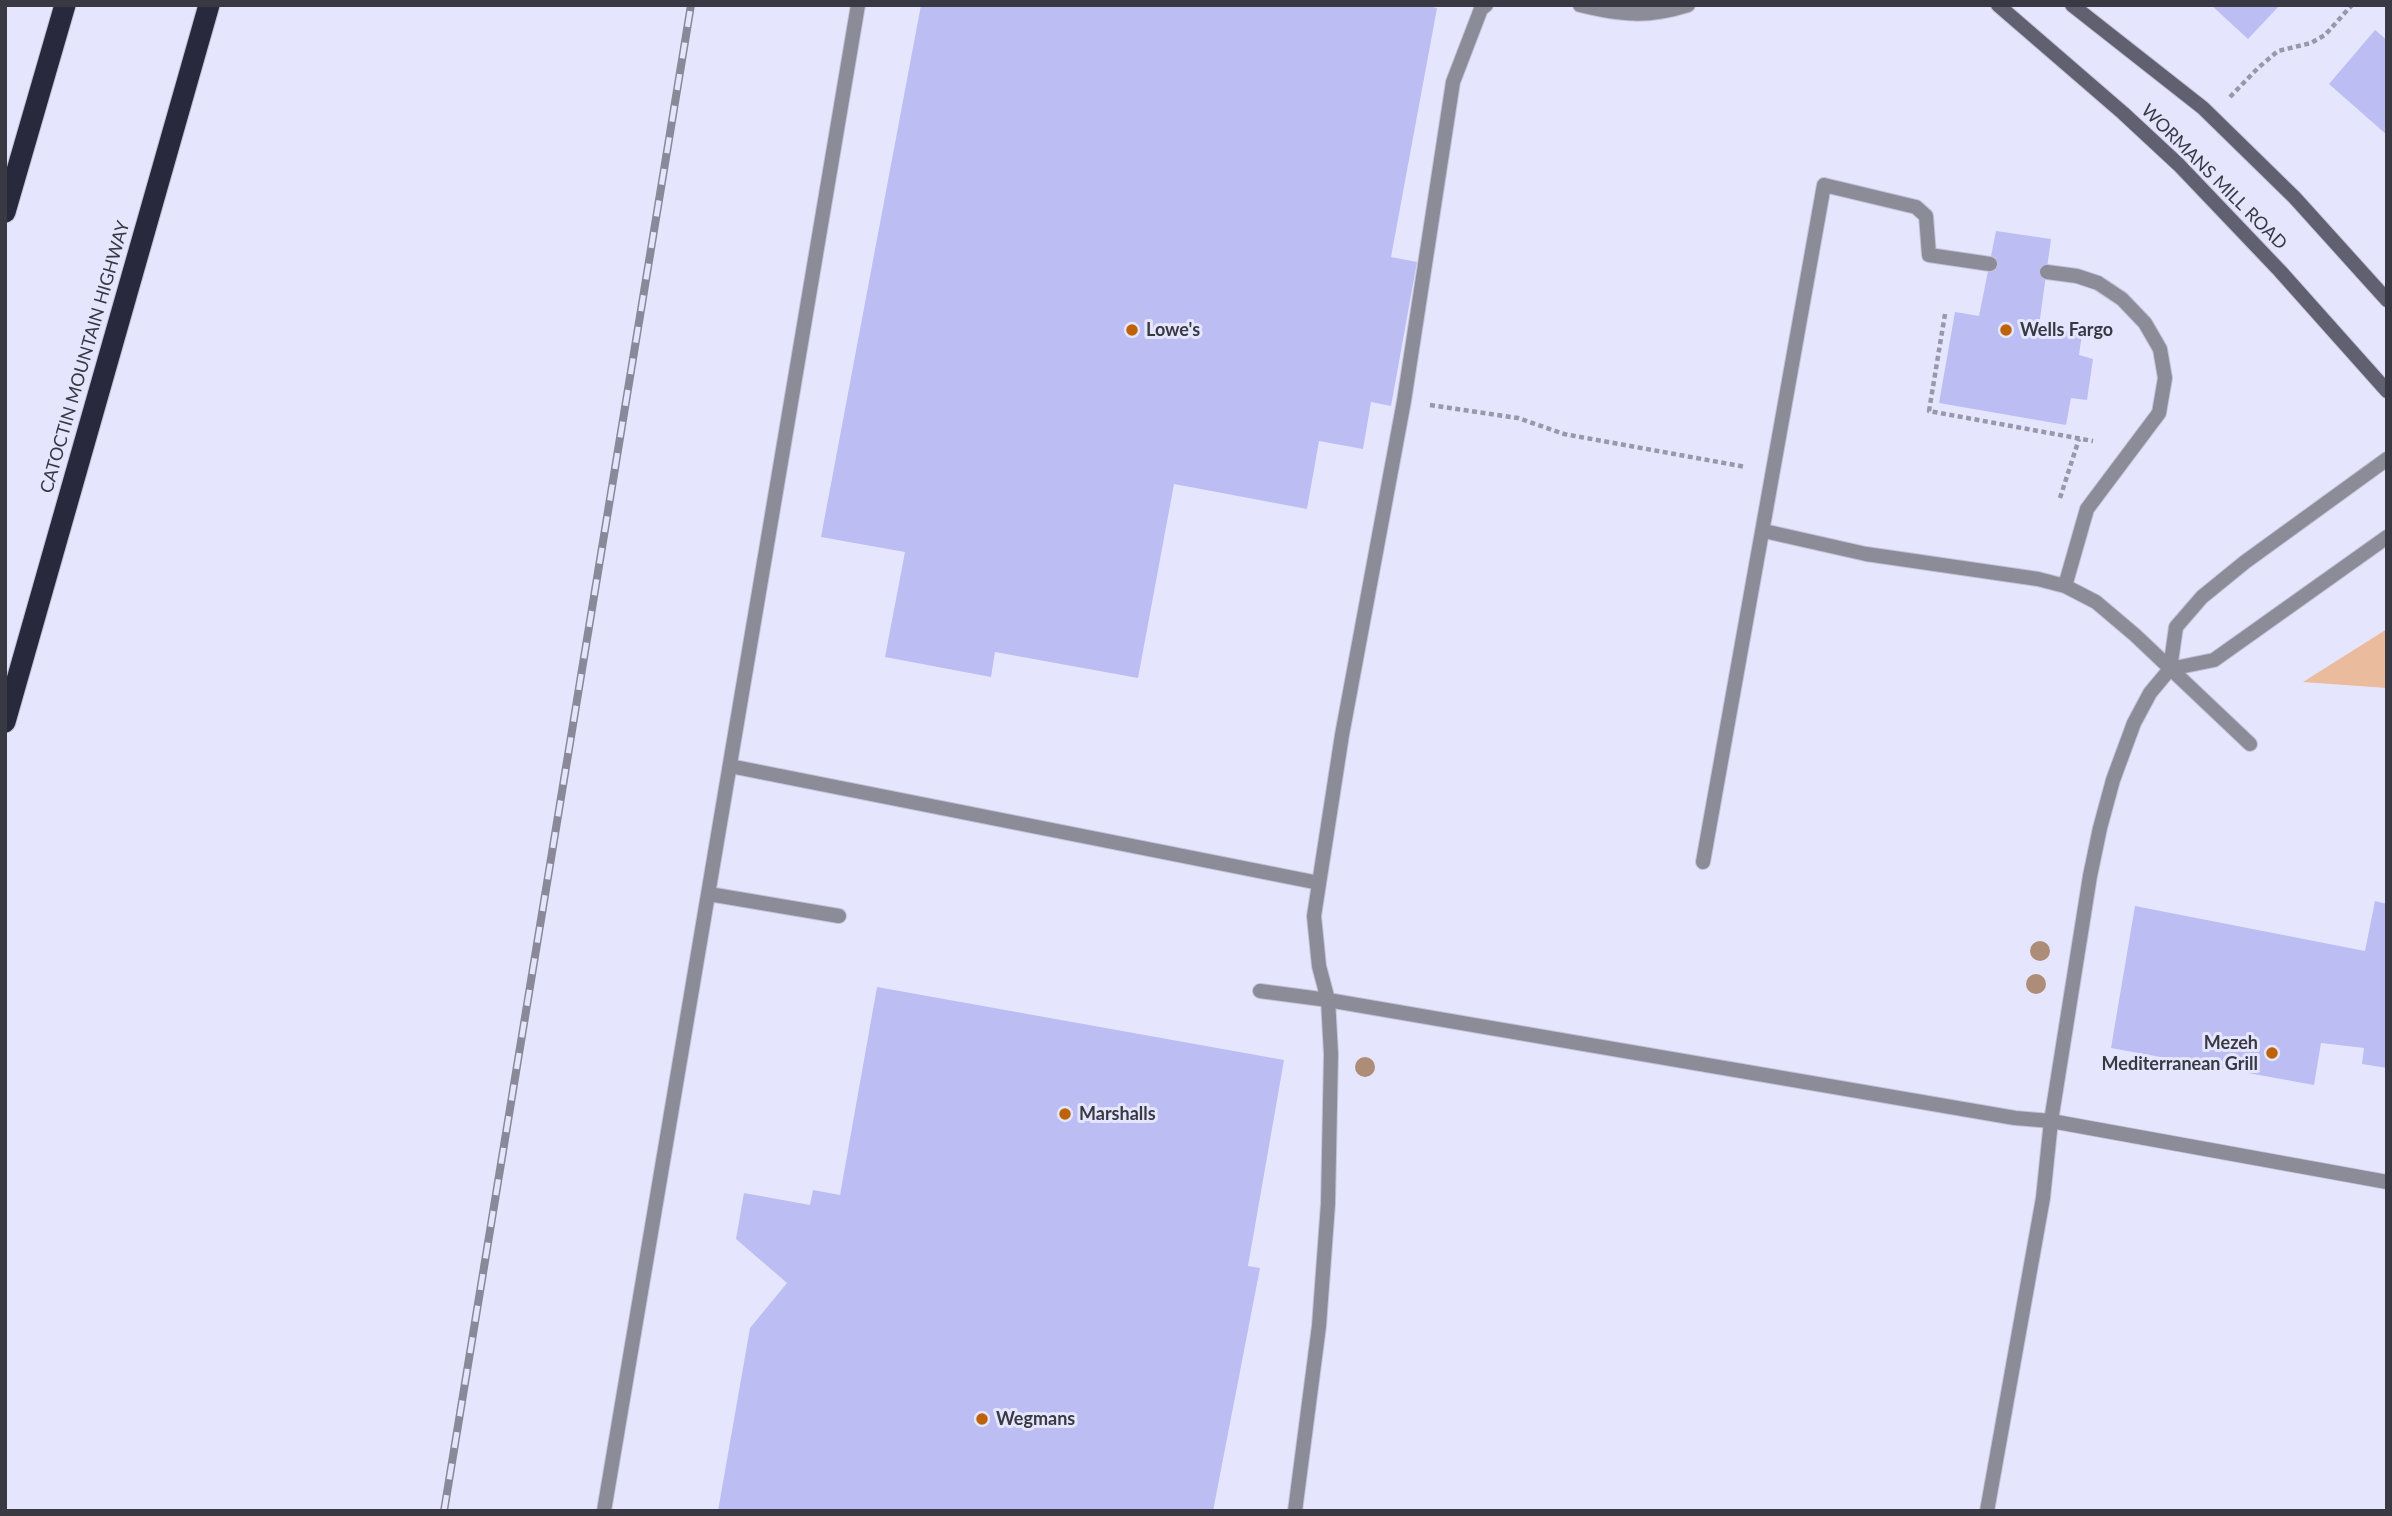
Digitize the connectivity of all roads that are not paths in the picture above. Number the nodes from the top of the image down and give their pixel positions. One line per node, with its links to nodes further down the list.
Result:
1 (65, 5): 9 (highway)
2 (209, 5): 19 (highway, CATOCTIN MOUNTAIN HIGHWAY)
3 (858, 5): 21 (street)
4 (1486, 5): 23 (street)
5 (1580, 5): 6 (street)
6 (1688, 5)
7 (1998, 5): 13 (street, WORMANS MILL ROAD)
8 (2072, 5): 12 (street, WORMANS MILL ROAD)
9 (5, 212)
10 (1990, 264): 15 (street)
11 (2047, 272): 17 (street)
12 (2387, 300)
13 (2387, 391)
14 (2387, 459): 18 (street)
15 (1764, 531): 17 (street); 22 (street)
16 (2387, 537): 18 (street)
17 (2065, 586): 18 (street)
18 (2170, 669): 20 (street); 28 (street)
19 (5, 722)
20 (2250, 744)
21 (730, 766): 23 (street); 24 (street)
22 (1703, 862)
23 (1319, 883): 27 (street)
24 (709, 894): 25 (street); 30 (street)
25 (839, 915)
26 (1260, 990): 27 (street)
27 (1328, 1000): 28 (street); 31 (street)
28 (2051, 1121): 29 (street); 32 (street)
29 (2387, 1182)
30 (604, 1511)
31 (1295, 1511)
32 (1987, 1511)

